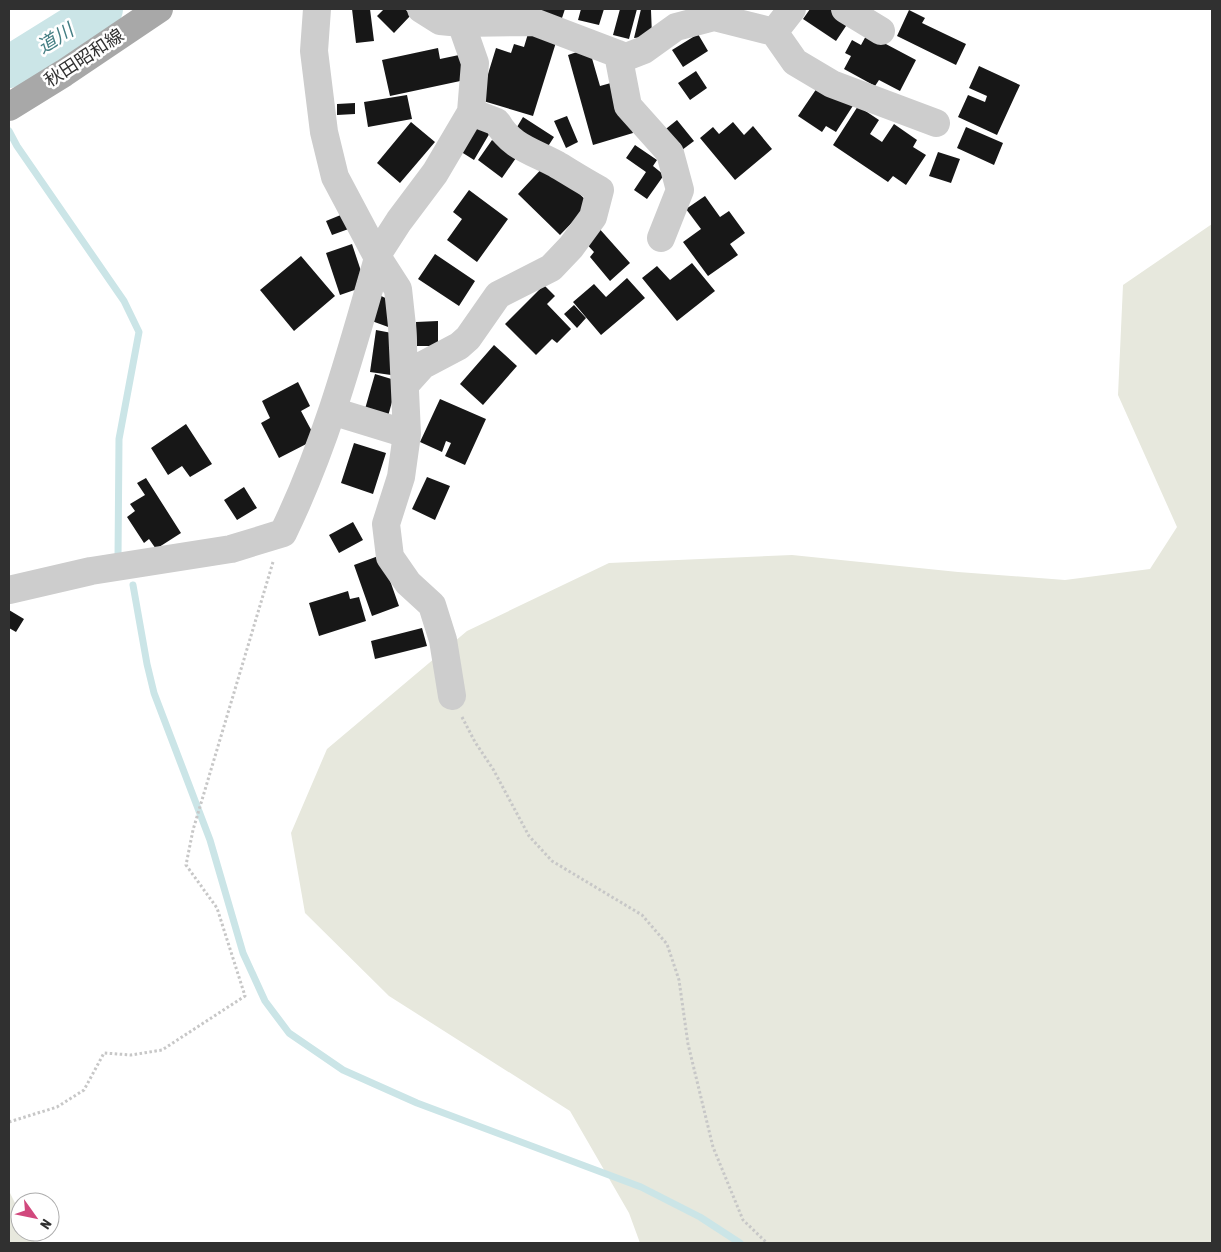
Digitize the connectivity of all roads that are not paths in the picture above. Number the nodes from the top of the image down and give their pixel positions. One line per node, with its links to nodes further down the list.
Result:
1 (159, 9): 10 (main road, 秋田昭和線)
2 (317, 9): 14 (street)
3 (420, 9): 6 (street)
4 (792, 9): 8 (street)
5 (845, 9): 7 (street)
6 (461, 23): 9 (street); 11 (street)
7 (881, 31)
8 (774, 32): 9 (street); 12 (street)
9 (618, 54): 13 (street)
10 (9, 106)
11 (472, 112): 14 (street); 15 (street)
12 (936, 123)
13 (661, 238)
14 (377, 257): 15 (street); 16 (street)
15 (405, 385): 17 (street)
16 (332, 411): 17 (street); 18 (street)
17 (408, 434): 19 (street)
18 (9, 590)
19 (452, 696)

